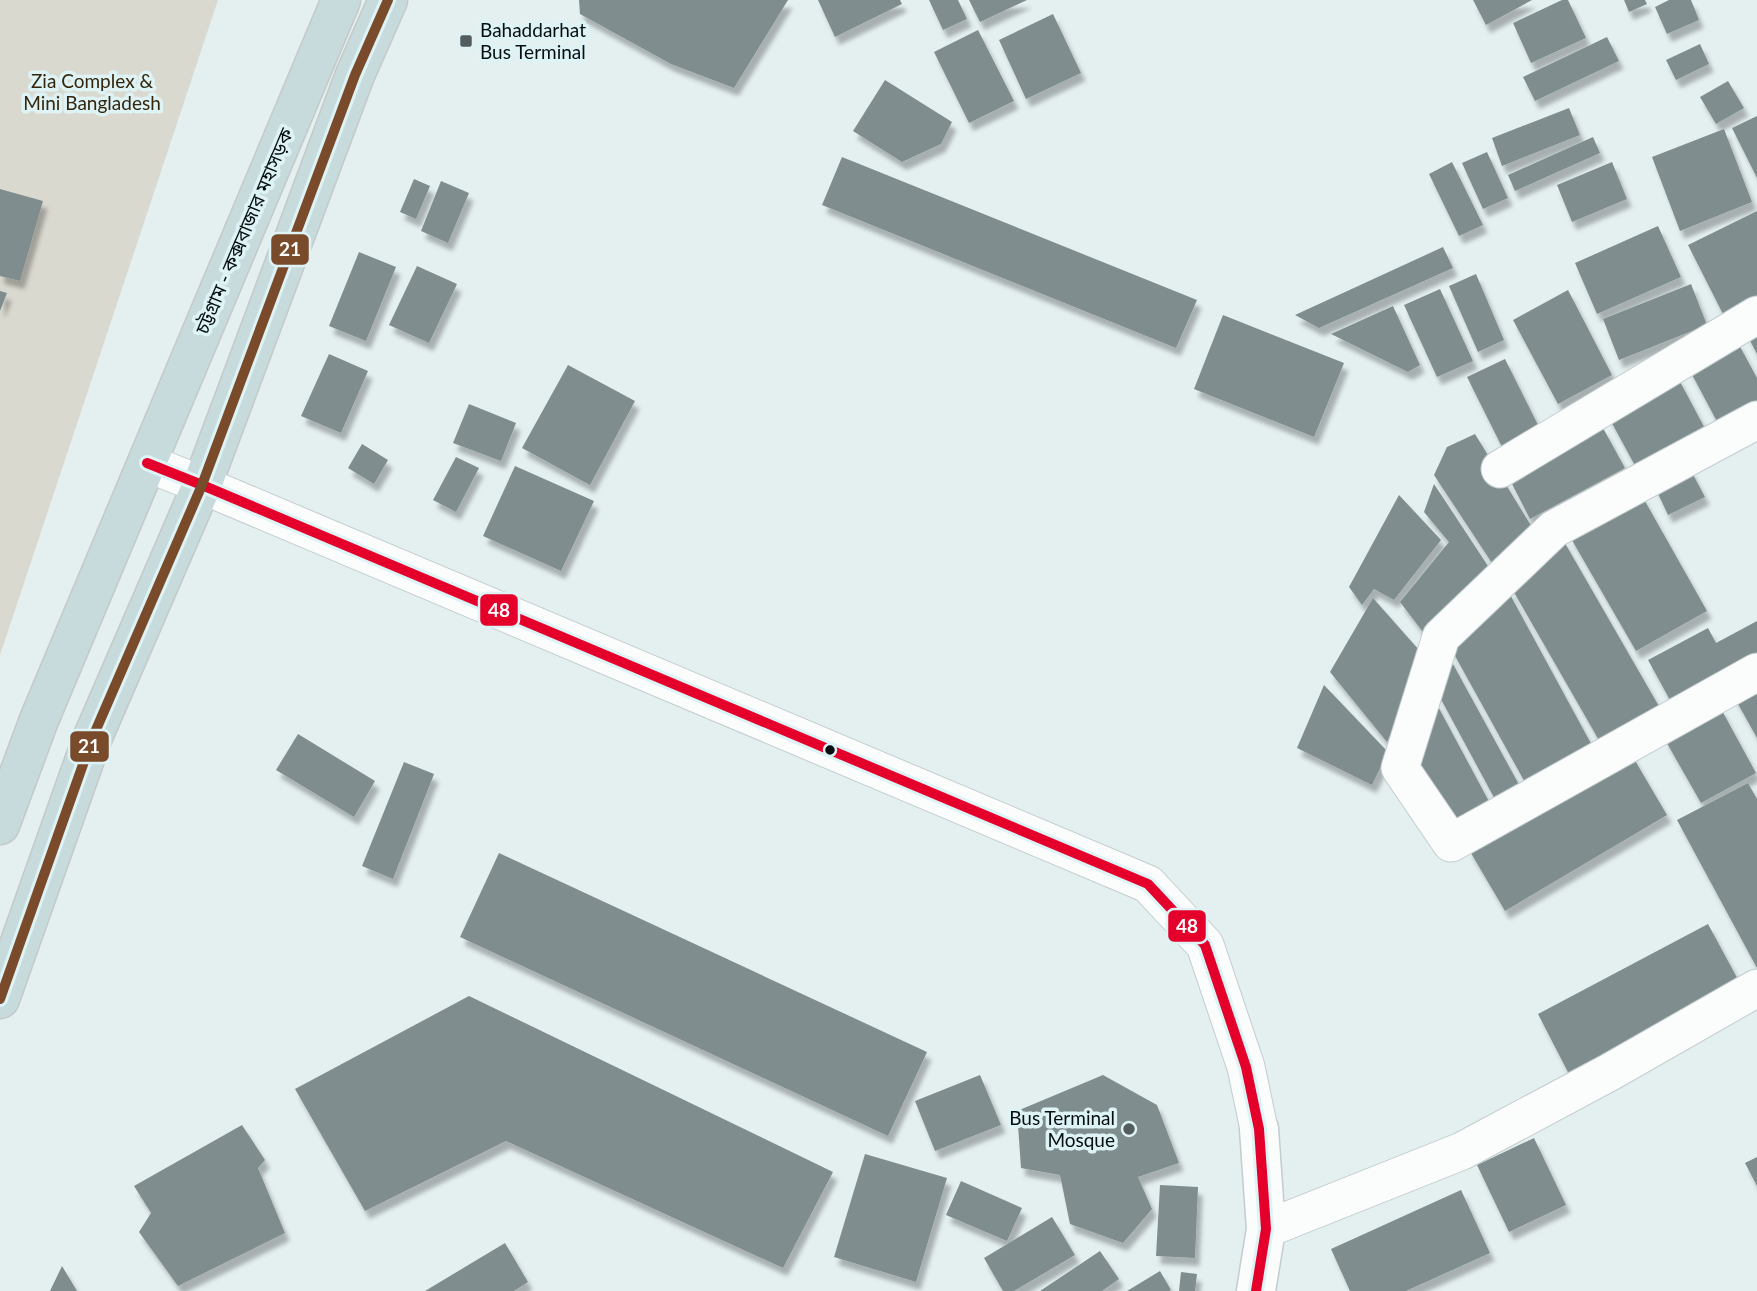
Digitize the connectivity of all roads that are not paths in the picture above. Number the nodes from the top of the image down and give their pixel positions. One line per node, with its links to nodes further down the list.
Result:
1 (341, 0): 5 (highway, চট্টগ্রাম - কক্সবাজার মহাসড়ক)
2 (388, 0): 7 (highway)
3 (1757, 315): 6 (street)
4 (1757, 420): 8 (street)
5 (147, 463): 7 (street); 9 (highway, চট্টগ্রাম - কক্সবাজার মহাসড়ক)
6 (1500, 469)
7 (202, 485): 11 (highway); 12 (street)
8 (1757, 672)
9 (0, 825)
10 (1757, 988): 13 (street)
11 (0, 999)
12 (1259, 1129): 13 (main road)
13 (1266, 1229): 14 (main road)
14 (1256, 1291)

